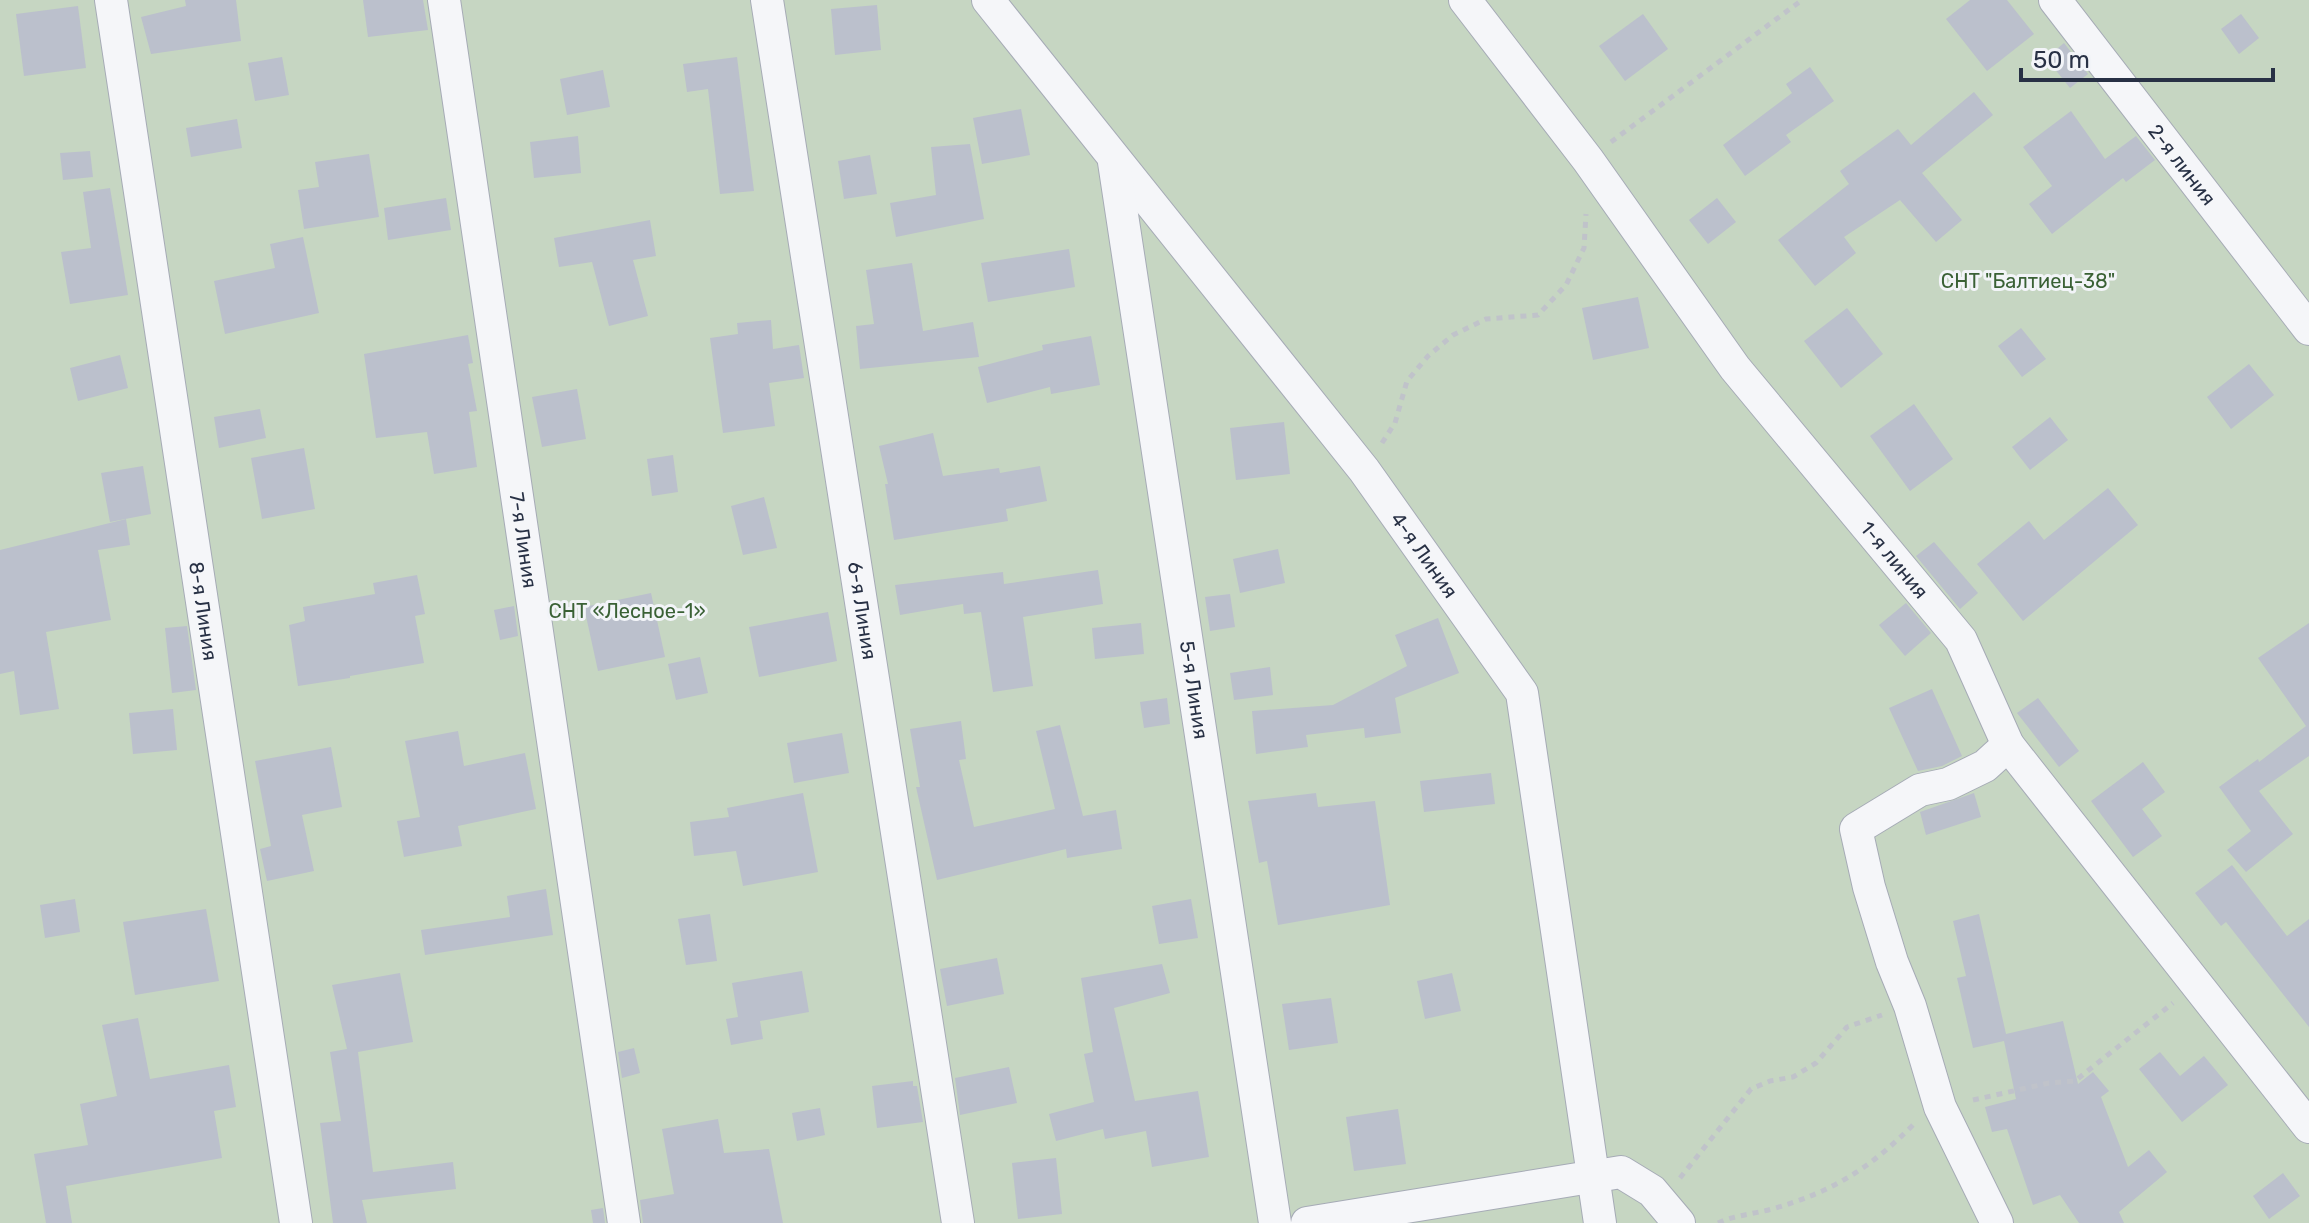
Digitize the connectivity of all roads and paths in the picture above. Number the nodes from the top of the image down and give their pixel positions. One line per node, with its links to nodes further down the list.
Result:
1 (111, 0): 19 (street, 8-я Линия)
2 (444, 0): 20 (street, 7-я Линия)
3 (767, 0): 21 (street, 6-я Линия)
4 (988, 0): 8 (street, 4-я Линия)
5 (1465, 0): 9 (street, 1-я линия)
6 (1802, 0): 9 (path)
7 (2055, 0): 10 (street, 2-я линия)
8 (1114, 159): 11 (street, 4-я Линия); 22 (street, 5-я Линия)
9 (1597, 173): 11 (path); 12 (street, 1-я линия)
10 (2309, 329)
11 (1364, 470): 17 (street, 4-я Линия)
12 (2008, 745): 13 (street, 1-я линия); 14 (street)
13 (2196, 984): 15 (path); 16 (street, 1-я линия)
14 (1910, 1006): 15 (street); 18 (path)
15 (1940, 1107): 26 (path); 27 (street)
16 (2309, 1127)
17 (1593, 1176): 18 (street); 23 (street); 24 (street, 4-я Линия)
18 (1652, 1191): 25 (street)
19 (296, 1223)
20 (624, 1223)
21 (958, 1223)
22 (1275, 1223)
23 (1307, 1223)
24 (1600, 1223)
25 (1679, 1223)
26 (1718, 1223)
27 (1997, 1223)

